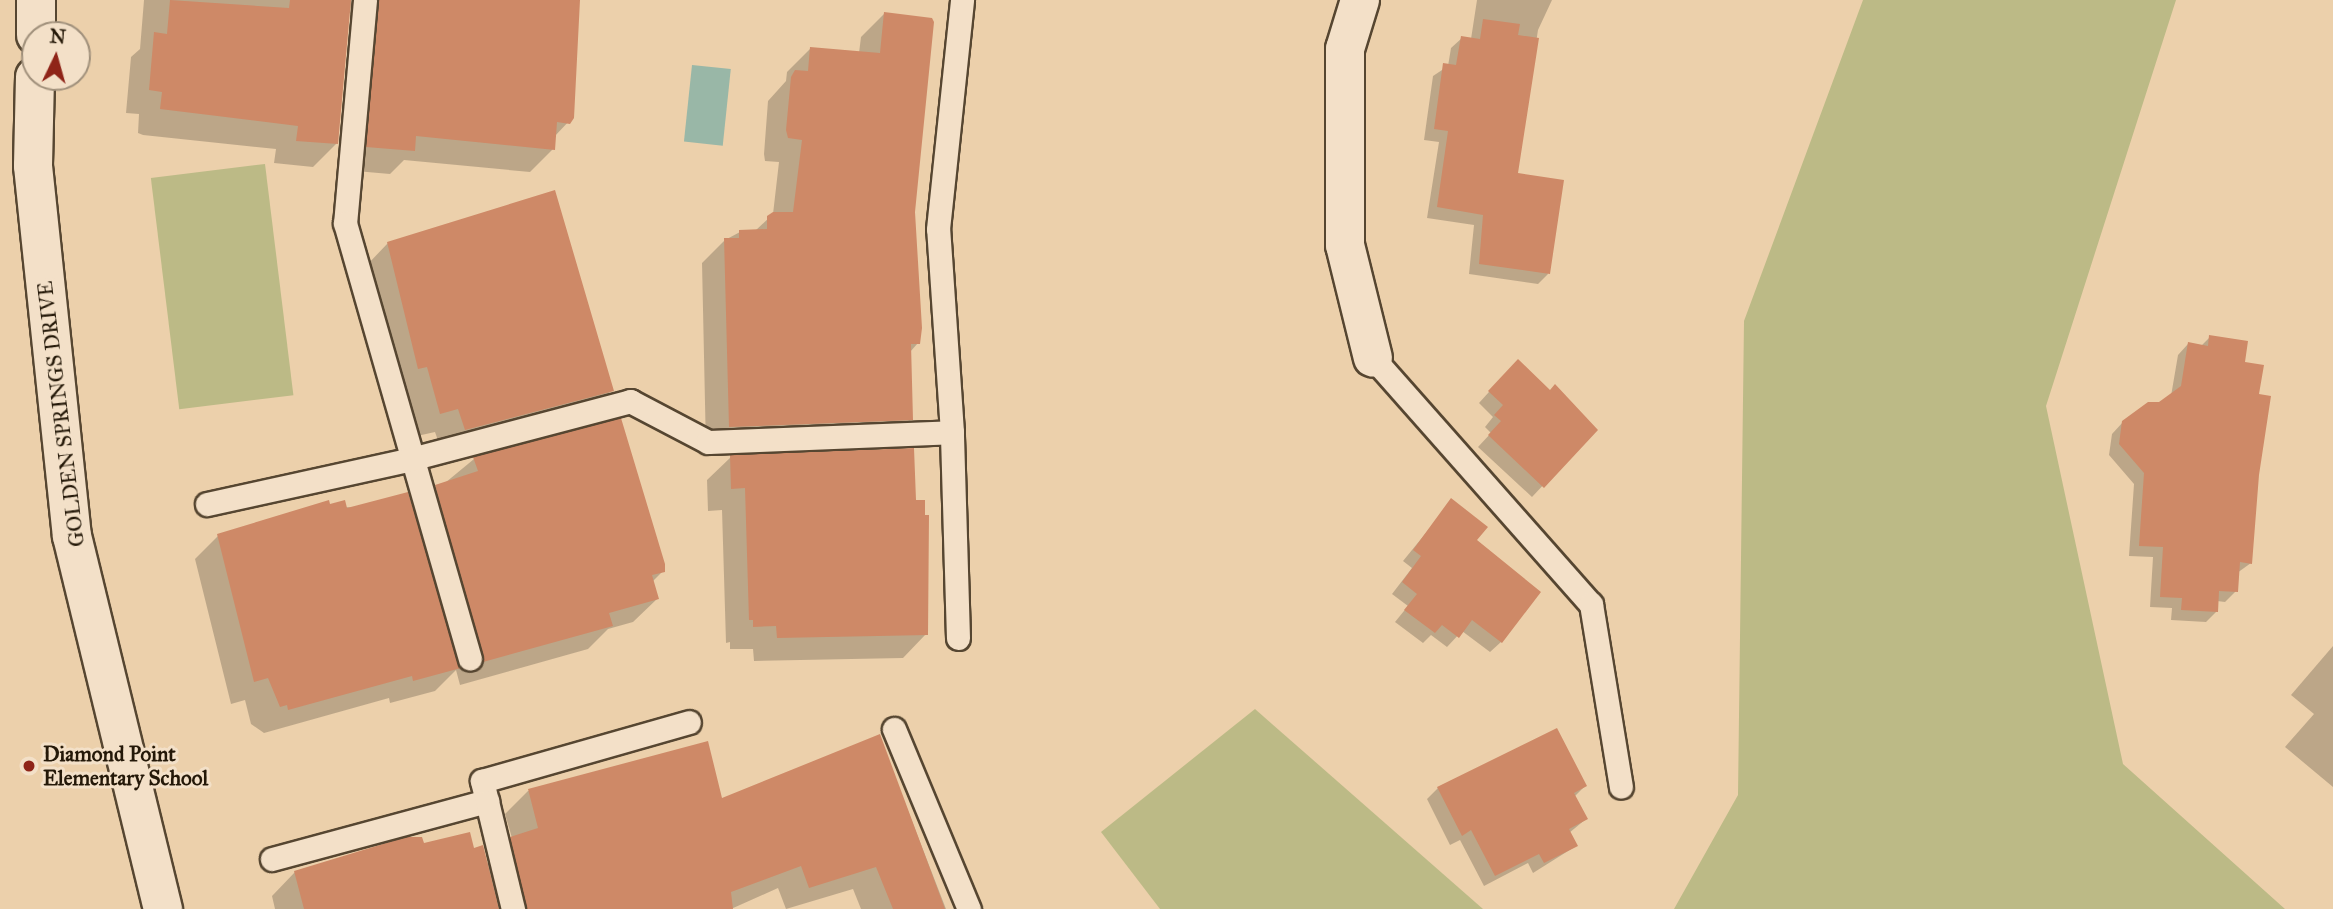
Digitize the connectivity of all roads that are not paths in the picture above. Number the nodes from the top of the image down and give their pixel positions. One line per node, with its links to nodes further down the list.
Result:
1 (36, 0): 5 (main road)
2 (365, 0): 9 (lane)
3 (962, 0): 8 (lane)
4 (1360, 0): 7 (main road)
5 (36, 21)
6 (35, 91): 18 (main road, GOLDEN SPRINGS DRIVE)
7 (1373, 358): 15 (lane)
8 (952, 432): 9 (lane); 11 (lane)
9 (411, 459): 10 (lane); 12 (lane)
10 (207, 503)
11 (958, 638)
12 (470, 659)
13 (689, 722): 16 (lane)
14 (894, 729): 20 (lane)
15 (1621, 786)
16 (487, 801): 17 (lane); 19 (lane)
17 (272, 859)
18 (163, 909)
19 (513, 909)
20 (969, 909)

